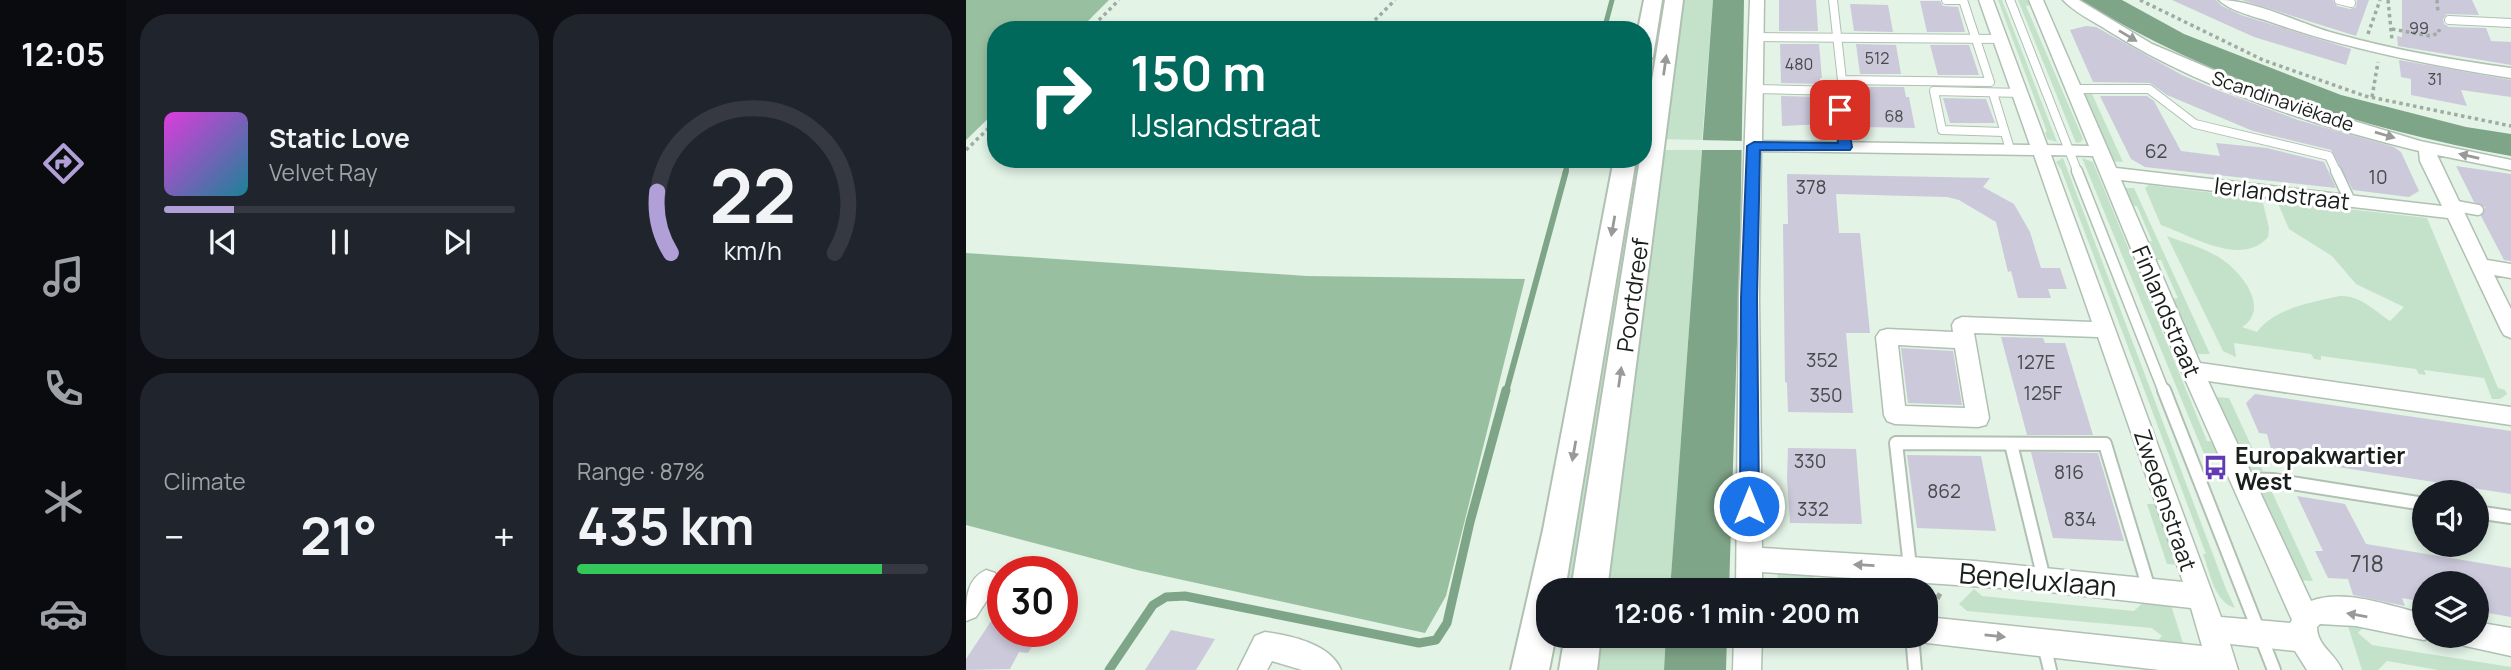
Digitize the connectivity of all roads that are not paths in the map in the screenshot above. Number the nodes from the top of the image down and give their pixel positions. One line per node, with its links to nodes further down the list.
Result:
1 (1653, 0): 12 (main road)
2 (1674, 0): 23 (main road, Poortdreef, one-way to 2)
3 (1757, 0): 14 (street)
4 (1833, 0): 15 (lane)
5 (1946, 0): 16 (lane)
6 (1986, 0): 17 (street, Zwedenstraat)
7 (2010, 0): 30 (lane)
8 (2036, 0): 20 (street, Finlandstraat)
9 (2070, 0): 26 (street, Scandinaviëkade, one-way to 26)
10 (2226, 0): 18 (street)
11 (2449, 20): 13 (lane)
12 (1649, 21)
13 (2511, 23)
14 (1756, 37): 15 (lane); 19 (street)
15 (1837, 38): 16 (lane); 16 (lane)
16 (1976, 39): 17 (lane)
17 (2000, 39): 22 (street, Zwedenstraat)
18 (2511, 73)
19 (1754, 89): 25 (street); 27 (lane)
20 (2074, 89): 31 (street, Finlandstraat); 36 (lane)
21 (1993, 93): 22 (lane); 24 (lane); 24 (lane)
22 (2022, 93): 29 (street, Zwedenstraat)
23 (1652, 108)
24 (2004, 132): 28 (lane)
25 (1754, 146): 27 (street); 51 (street)
26 (2427, 146): 32 (street, Scandinaviëkade, one-way to 26); 37 (street)
27 (1845, 147): 28 (street)
28 (2010, 149): 29 (street)
29 (2040, 150): 30 (street); 41 (street, Zwedenstraat)
30 (2069, 150): 31 (street); 63 (lane)
31 (2099, 151): 35 (street, Finlandstraat)
32 (2511, 165)
33 (1639, 168): 74 (main road, Poortdreef, one-way to 74)
34 (1641, 168): 53 (main road, Poortdreef, one-way to 34)
35 (2109, 173): 36 (street, Ierlandstraat); 44 (street, Finlandstraat)
36 (2350, 201): 37 (street, Ierlandstraat)
37 (2453, 209): 38 (lane); 39 (street)
38 (2478, 210)
39 (2480, 266): 40 (street); 42 (street)
40 (2511, 271)
41 (2106, 330): 43 (street); 58 (street, Zwedenstraat)
42 (2511, 330)
43 (1965, 340): 43 (street)
44 (2192, 370): 45 (street); 47 (street, Finlandstraat)
45 (2511, 415)
46 (2011, 443): 52 (lane); 55 (lane); 57 (lane)
47 (2242, 479): 48 (lane); 61 (street, Finlandstraat)
48 (2412, 502)
49 (2489, 514): 50 (lane)
50 (2511, 517)
51 (1750, 559): 52 (street, Beneluxlaan, one-way to 51); 54 (street)
52 (1910, 567): 55 (street, Beneluxlaan)
53 (1590, 578)
54 (1749, 578)
55 (2044, 579): 57 (street, Beneluxlaan)
56 (986, 582): 59 (street)
57 (2149, 589): 58 (street, Beneluxlaan)
58 (2200, 597): 62 (street, Zwedenstraat)
59 (966, 608)
60 (2412, 625): 61 (street, one-way to 61)
61 (2305, 628): 63 (street); 80 (street)
62 (2209, 629): 63 (street); 71 (street, Zwedenstraat)
63 (2259, 632): 79 (lane)
64 (1938, 633): 66 (street, one-way to 66)
65 (2489, 638): 67 (street)
66 (2043, 641): 71 (street); 78 (lane)
67 (2511, 642)
68 (1581, 648): 75 (main road)
69 (1748, 648): 76 (street)
70 (1920, 648): 77 (lane)
71 (2221, 665)
72 (1252, 670): 73 (street)
73 (1327, 670)
74 (1530, 670)
75 (1578, 670)
76 (1747, 670)
77 (1915, 670)
78 (2050, 670)
79 (2274, 670)
80 (2328, 670)

